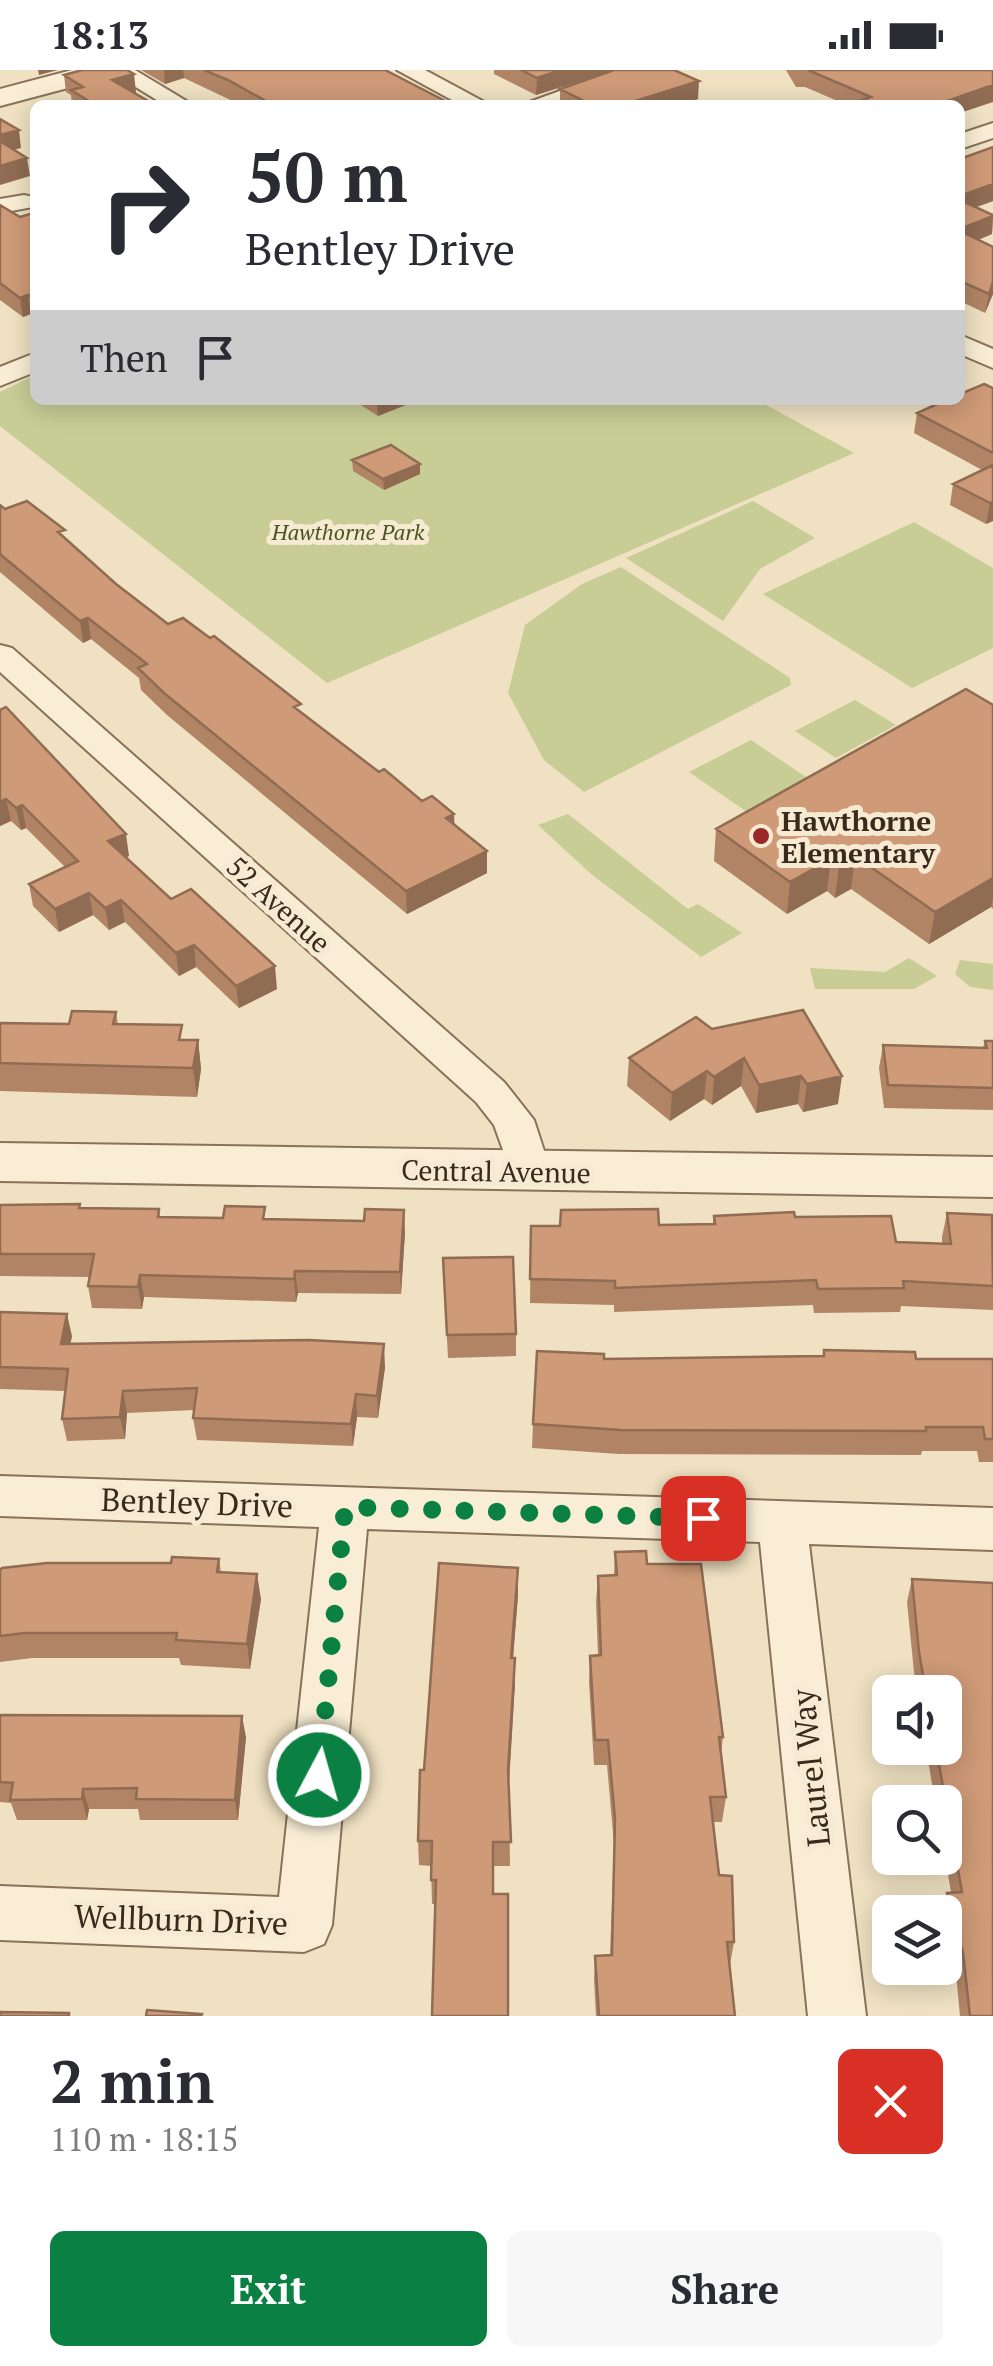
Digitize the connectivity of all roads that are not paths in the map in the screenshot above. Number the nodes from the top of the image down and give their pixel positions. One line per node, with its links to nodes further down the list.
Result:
1 (103, 70): 5 (street)
2 (118, 70): 6 (street)
3 (408, 70): 7 (street)
4 (640, 70): 8 (street)
5 (0, 98)
6 (173, 100)
7 (469, 100)
8 (547, 100)
9 (993, 130): 10 (street)
10 (965, 140)
11 (0, 342): 14 (street)
12 (965, 346): 13 (street)
13 (993, 360)
14 (30, 361)
15 (30, 363): 16 (street)
16 (0, 378)
17 (2, 661): 19 (street, 52 Avenue)
18 (0, 1162): 19 (street, Central Avenue)
19 (530, 1172): 20 (street, Central Avenue)
20 (993, 1178)
21 (0, 1496): 22 (street, Bentley Drive)
22 (345, 1507): 23 (street, Bentley Drive); 25 (street, Wellburn Drive)
23 (782, 1520): 24 (street, Bentley Drive); 26 (street, Laurel Way)
24 (993, 1529)
25 (0, 1912)
26 (837, 2016)

